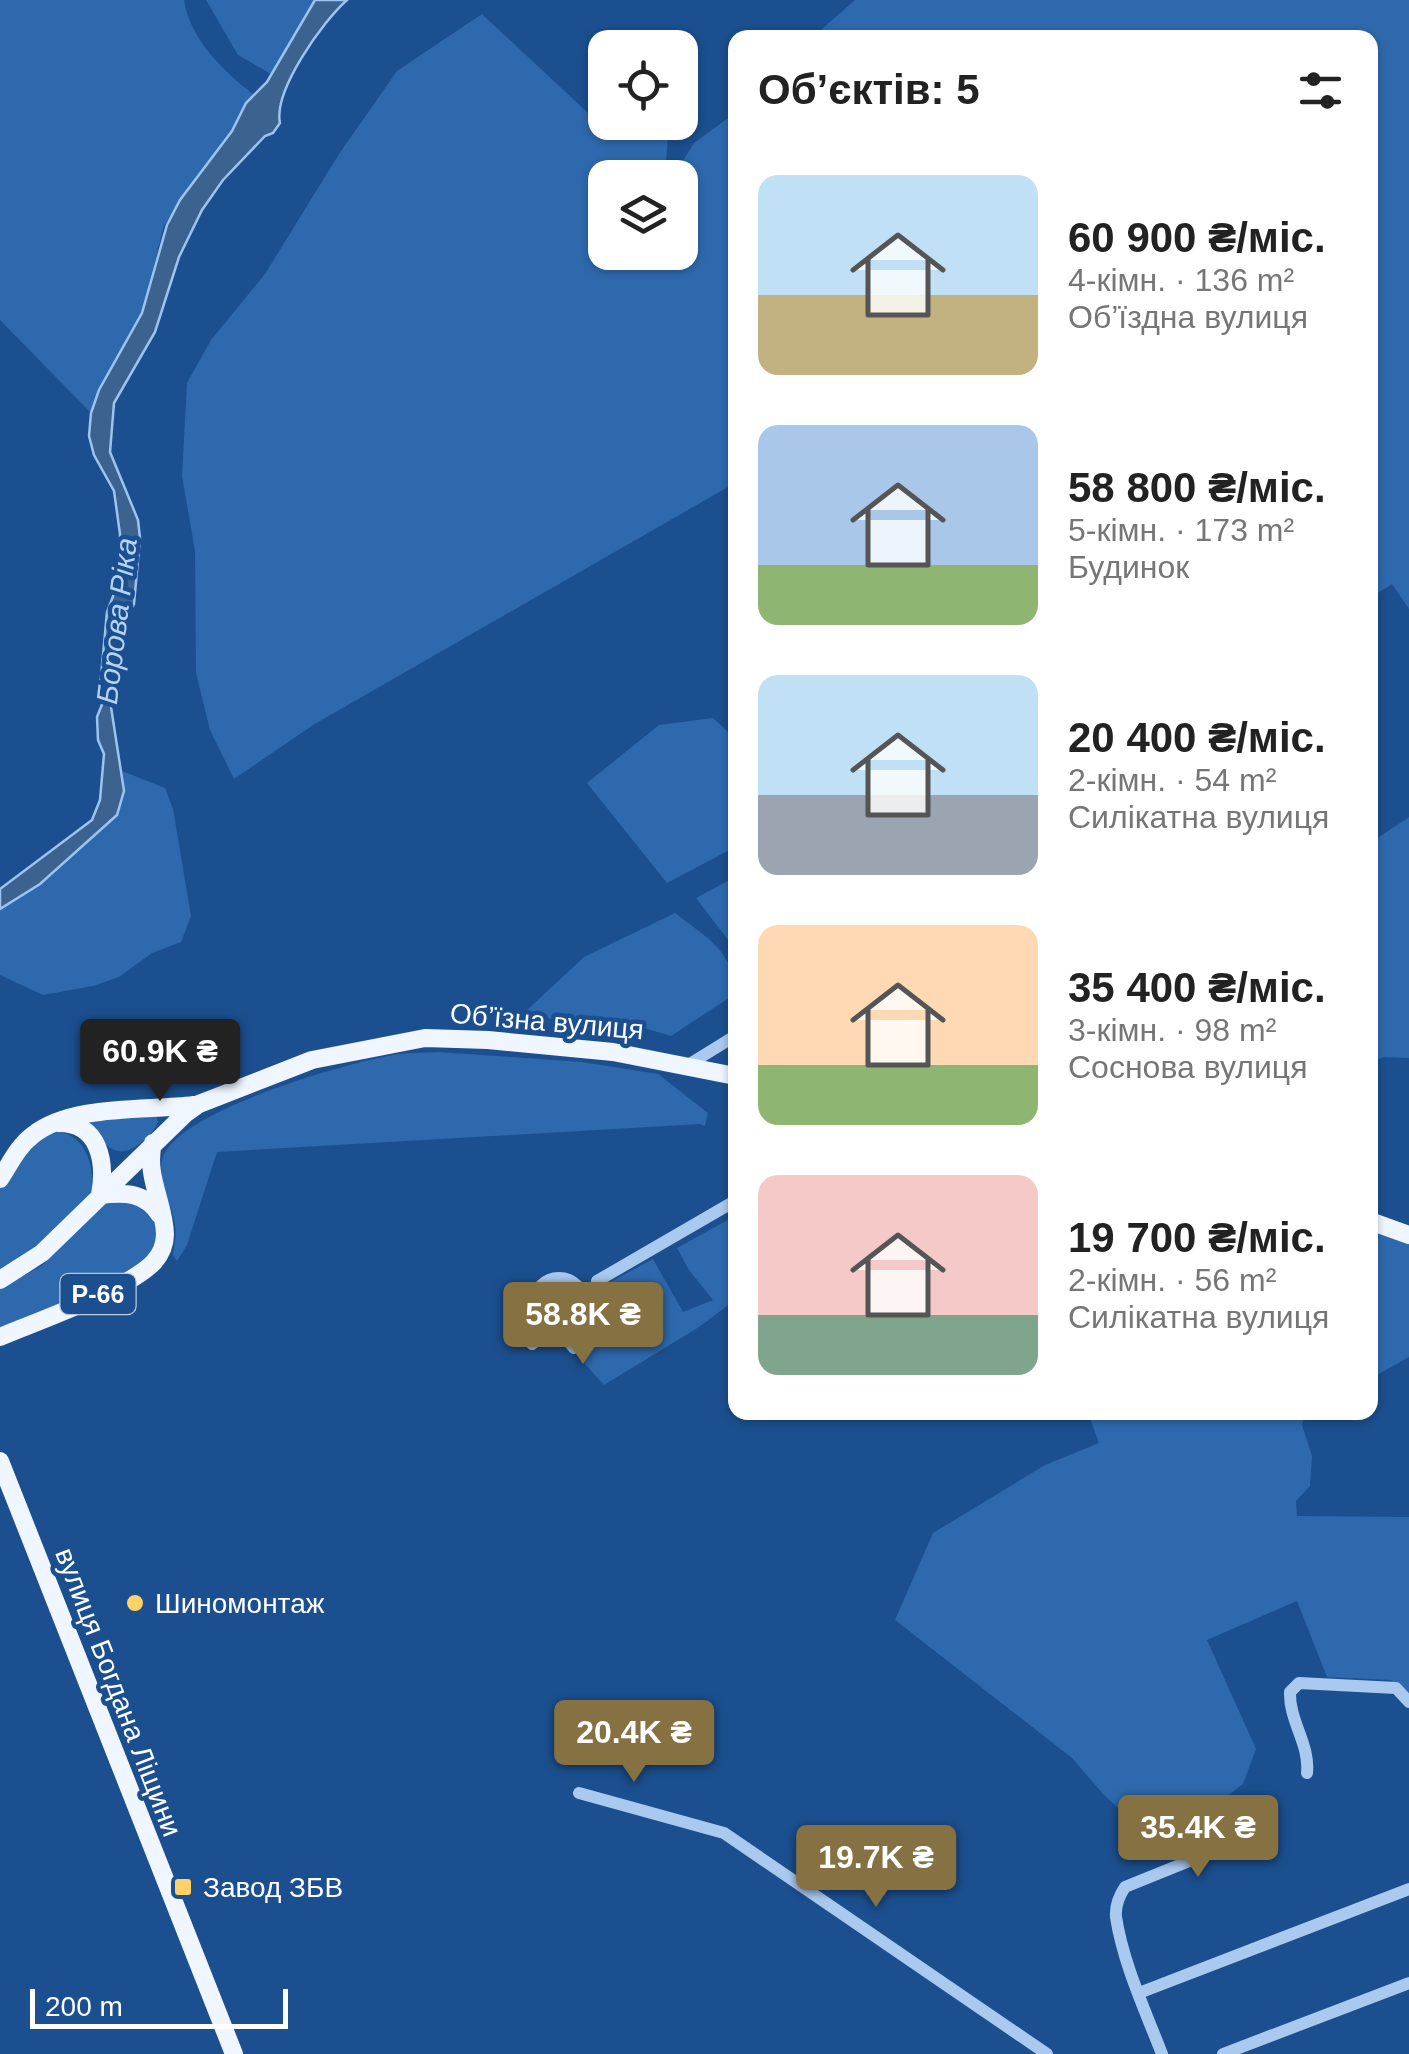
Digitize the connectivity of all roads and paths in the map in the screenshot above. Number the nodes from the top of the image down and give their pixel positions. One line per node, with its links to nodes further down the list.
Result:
1 (728, 1040): 2 (street)
2 (688, 1065): 3 (main road, Об’їзна вулиця); 4 (main road, Об’їзна вулиця)
3 (728, 1074)
4 (199, 1104): 5 (main road); 6 (main road)
5 (52, 1124): 7 (main road); 8 (main road)
6 (152, 1143): 8 (main road); 10 (main road)
7 (0, 1179)
8 (100, 1196): 10 (main road); 13 (main road, Р-66)
9 (728, 1206): 15 (street)
10 (164, 1223): 19 (main road, Р-66)
11 (1378, 1224): 12 (main road)
12 (1409, 1235)
13 (0, 1280)
14 (571, 1281): 15 (street); 16 (street); 18 (street)
15 (597, 1281): 16 (street)
16 (584, 1301): 17 (street)
17 (580, 1317): 18 (street); 18 (street)
18 (546, 1322)
19 (0, 1338)
20 (0, 1460): 28 (main road, вулиця Богдана Ліщини)
21 (1409, 1702): 22 (street)
22 (1307, 1773)
23 (579, 1793): 29 (street)
24 (1261, 1832): 27 (street)
25 (1409, 1889): 27 (street)
26 (1409, 1982): 31 (street)
27 (1139, 1993): 30 (street)
28 (234, 2054)
29 (1047, 2054)
30 (1162, 2054)
31 (1224, 2054)

